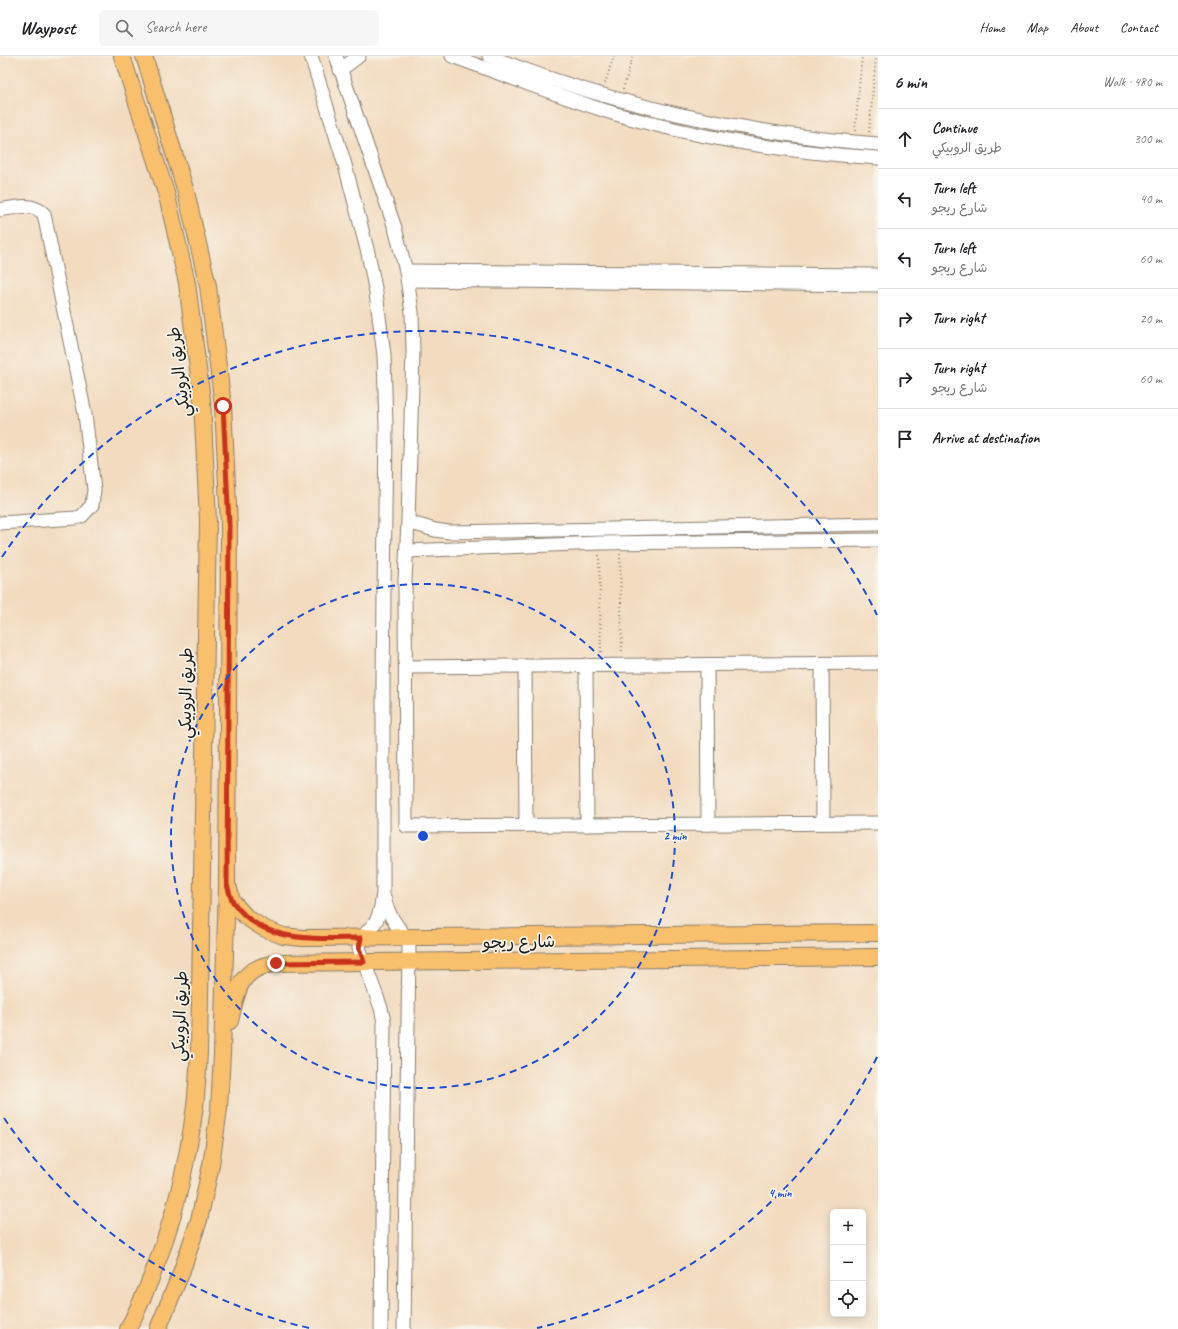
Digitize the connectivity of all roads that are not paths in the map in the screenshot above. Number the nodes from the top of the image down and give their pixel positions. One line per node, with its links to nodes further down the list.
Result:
1 (122, 56): 43 (main road, طريق الروبيكي)
2 (144, 56): 34 (main road)
3 (311, 56): 35 (street)
4 (336, 56): 8 (street)
5 (359, 56): 8 (street)
6 (452, 56): 10 (street)
7 (489, 56): 9 (street)
8 (340, 70): 12 (street)
9 (873, 144)
10 (878, 158)
11 (0, 210): 17 (street)
12 (407, 275): 14 (street); 16 (street)
13 (878, 276): 14 (street)
14 (584, 277): 15 (street)
15 (878, 285)
16 (408, 522): 19 (street); 22 (street)
17 (0, 523)
18 (878, 524): 19 (street)
19 (690, 527): 21 (street)
20 (878, 540): 21 (street)
21 (691, 542): 22 (street)
22 (407, 551): 28 (street)
23 (878, 663): 24 (street)
24 (822, 664): 26 (street); 29 (street)
25 (586, 665): 26 (street); 27 (street); 33 (street)
26 (707, 665): 31 (street)
27 (525, 666): 28 (street); 32 (street)
28 (406, 667): 32 (street)
29 (823, 823): 30 (street); 31 (street)
30 (878, 823)
31 (708, 824): 33 (street)
32 (526, 825): 33 (street)
33 (587, 825)
34 (227, 885): 38 (main road, شارع ريجو); 42 (main road)
35 (383, 893): 37 (street); 38 (street)
36 (878, 933): 37 (main road, شارع ريجو)
37 (406, 937): 38 (main road, شارع ريجو); 41 (street)
38 (361, 938): 40 (street)
39 (878, 957): 41 (main road, شارع ريجو)
40 (364, 962): 41 (main road, شارع ريجو); 42 (main road, شارع ريجو); 45 (street)
41 (409, 962): 46 (street)
42 (222, 1054): 44 (main road)
43 (128, 1329)
44 (158, 1329)
45 (381, 1329)
46 (404, 1329)

